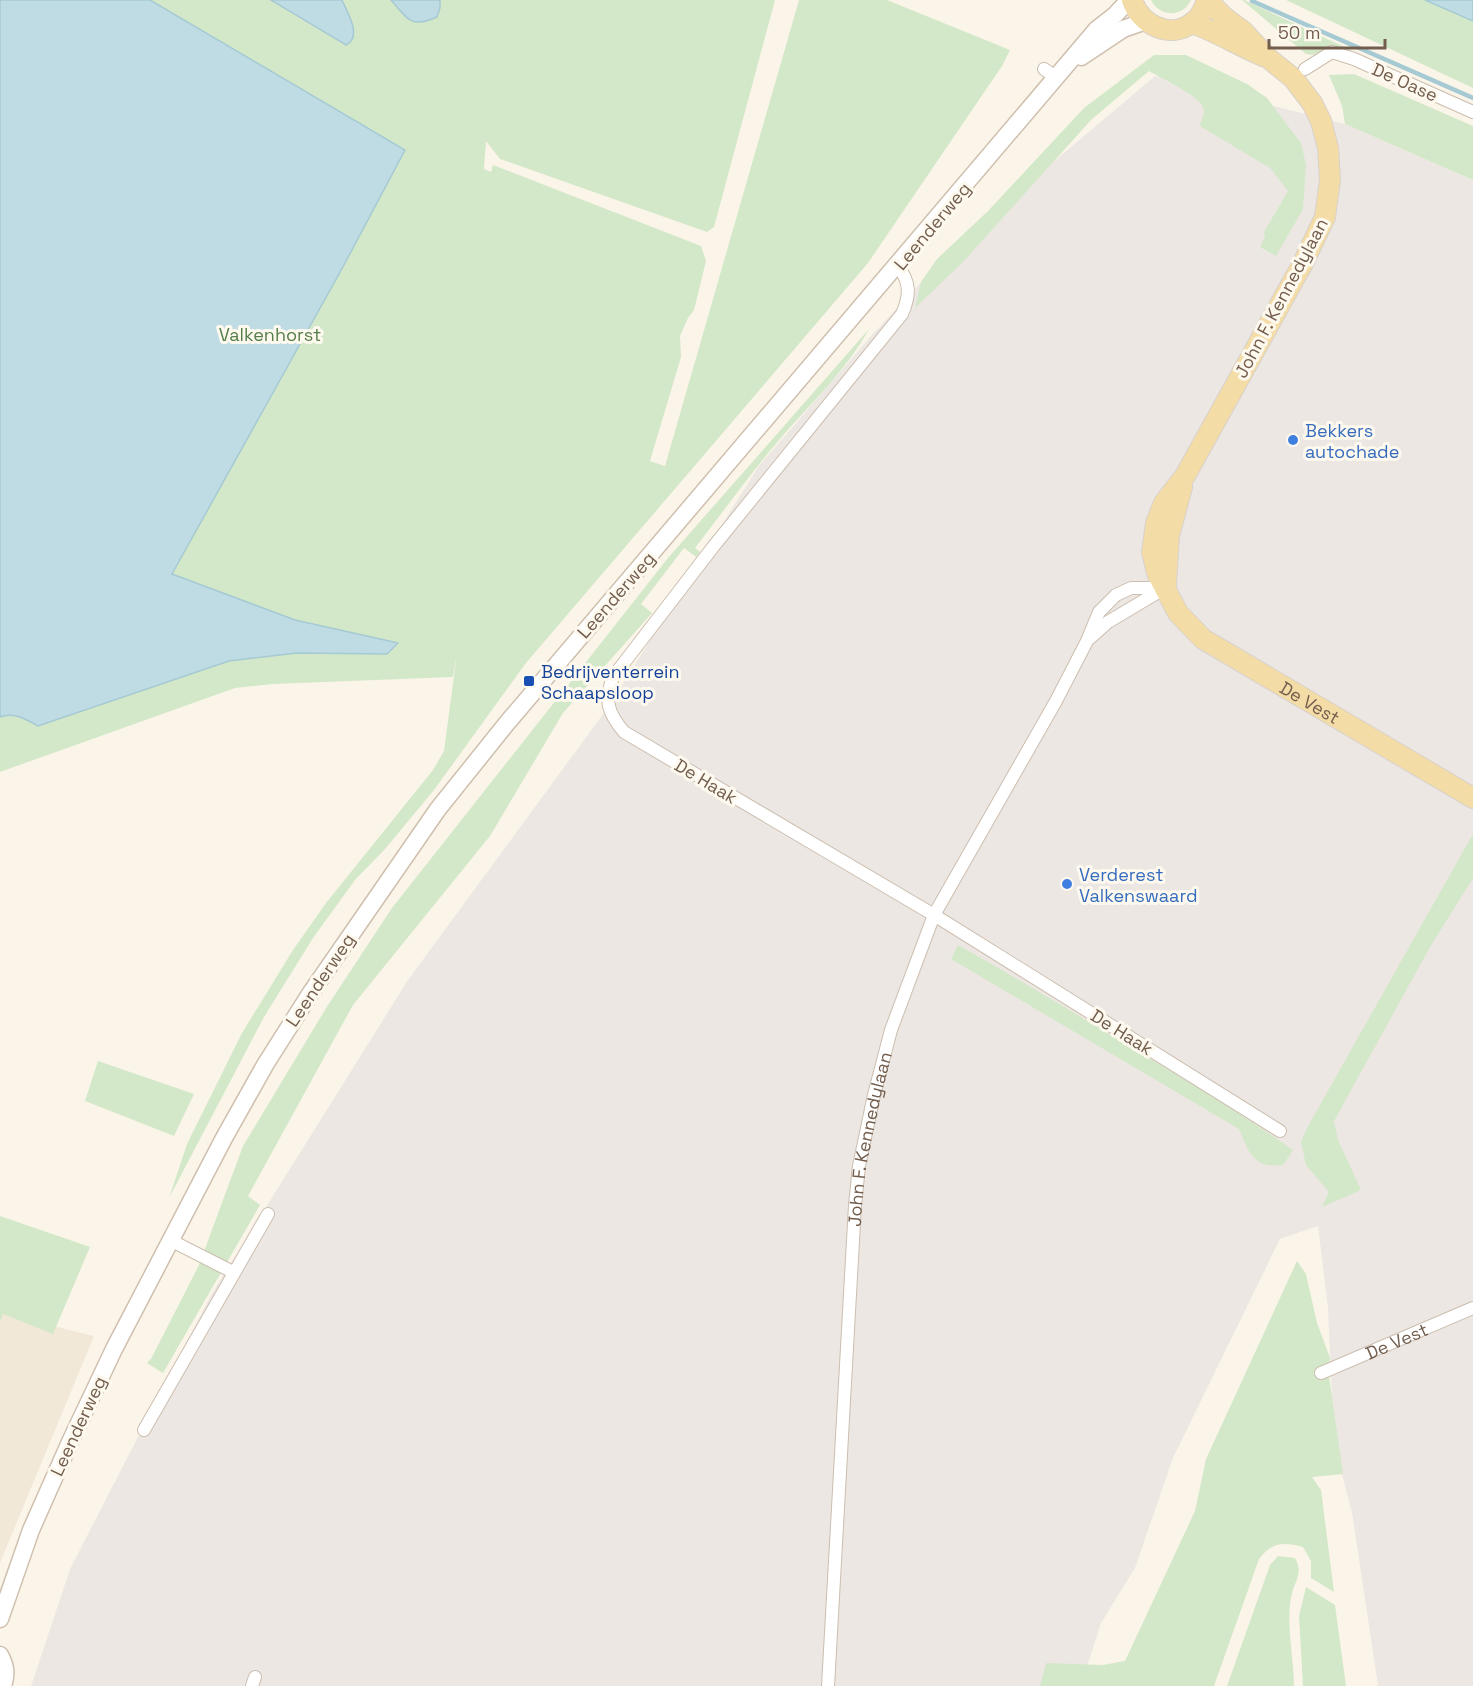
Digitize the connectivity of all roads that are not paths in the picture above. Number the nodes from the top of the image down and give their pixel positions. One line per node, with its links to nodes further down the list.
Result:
1 (1130, 0): 3 (main road); 7 (street, Leenderweg)
2 (1207, 0): 4 (main road); 5 (main road, John F. Kennedylaan)
3 (1146, 21): 4 (main road); 7 (street, Leenderweg)
4 (1192, 23): 5 (main road, John F. Kennedylaan)
5 (1268, 58): 10 (main road, John F. Kennedylaan)
6 (1305, 69): 8 (street, De Oase)
7 (1056, 71): 9 (street, Leenderweg)
8 (1473, 112)
9 (897, 266): 13 (street, De Haak); 16 (street, Leenderweg)
10 (1166, 588): 11 (street, John F. Kennedylaan); 11 (street, John F. Kennedylaan); 12 (main road, De Vest)
11 (1087, 641): 13 (street, John F. Kennedylaan)
12 (1473, 798)
13 (934, 915): 14 (street, De Haak); 24 (street, John F. Kennedylaan)
14 (1280, 1131)
15 (268, 1214): 17 (street)
16 (170, 1240): 17 (street); 21 (street, Leenderweg)
17 (233, 1272): 20 (street)
18 (1473, 1308): 19 (street, De Vest)
19 (1321, 1373)
20 (144, 1430)
21 (0, 1619)
22 (0, 1655): 23 (street)
23 (3, 1686)
24 (828, 1686)

